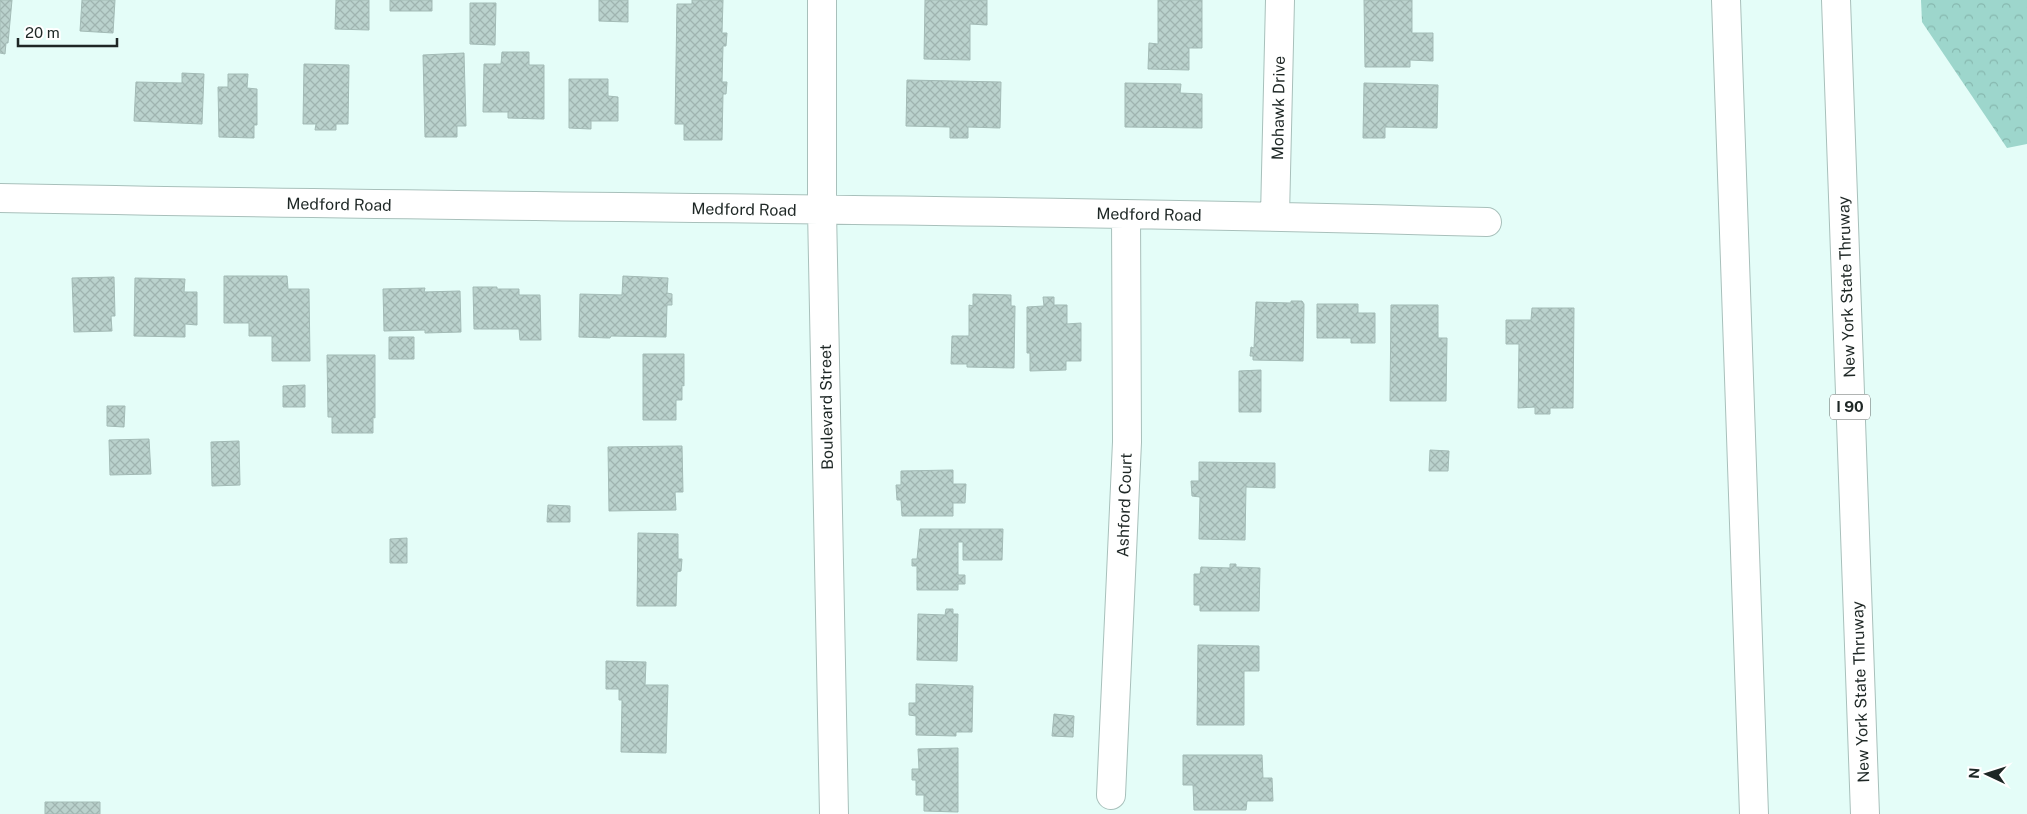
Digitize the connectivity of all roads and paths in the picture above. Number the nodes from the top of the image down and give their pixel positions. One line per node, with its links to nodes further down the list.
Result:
1 (822, 0): 6 (main road, Boulevard Street)
2 (1280, 0): 8 (main road, Mohawk Drive)
3 (1726, 0): 12 (main road)
4 (1836, 0): 13 (main road, New York State Thruway / I 90)
5 (0, 198): 6 (main road, Medford Road)
6 (822, 210): 7 (main road, Medford Road); 11 (main road, Boulevard Street)
7 (1126, 214): 8 (main road, Medford Road); 10 (main road, Ashford Court)
8 (1275, 216): 9 (main road, Medford Road)
9 (1487, 222)
10 (1112, 795)
11 (834, 814)
12 (1754, 814)
13 (1864, 814)

